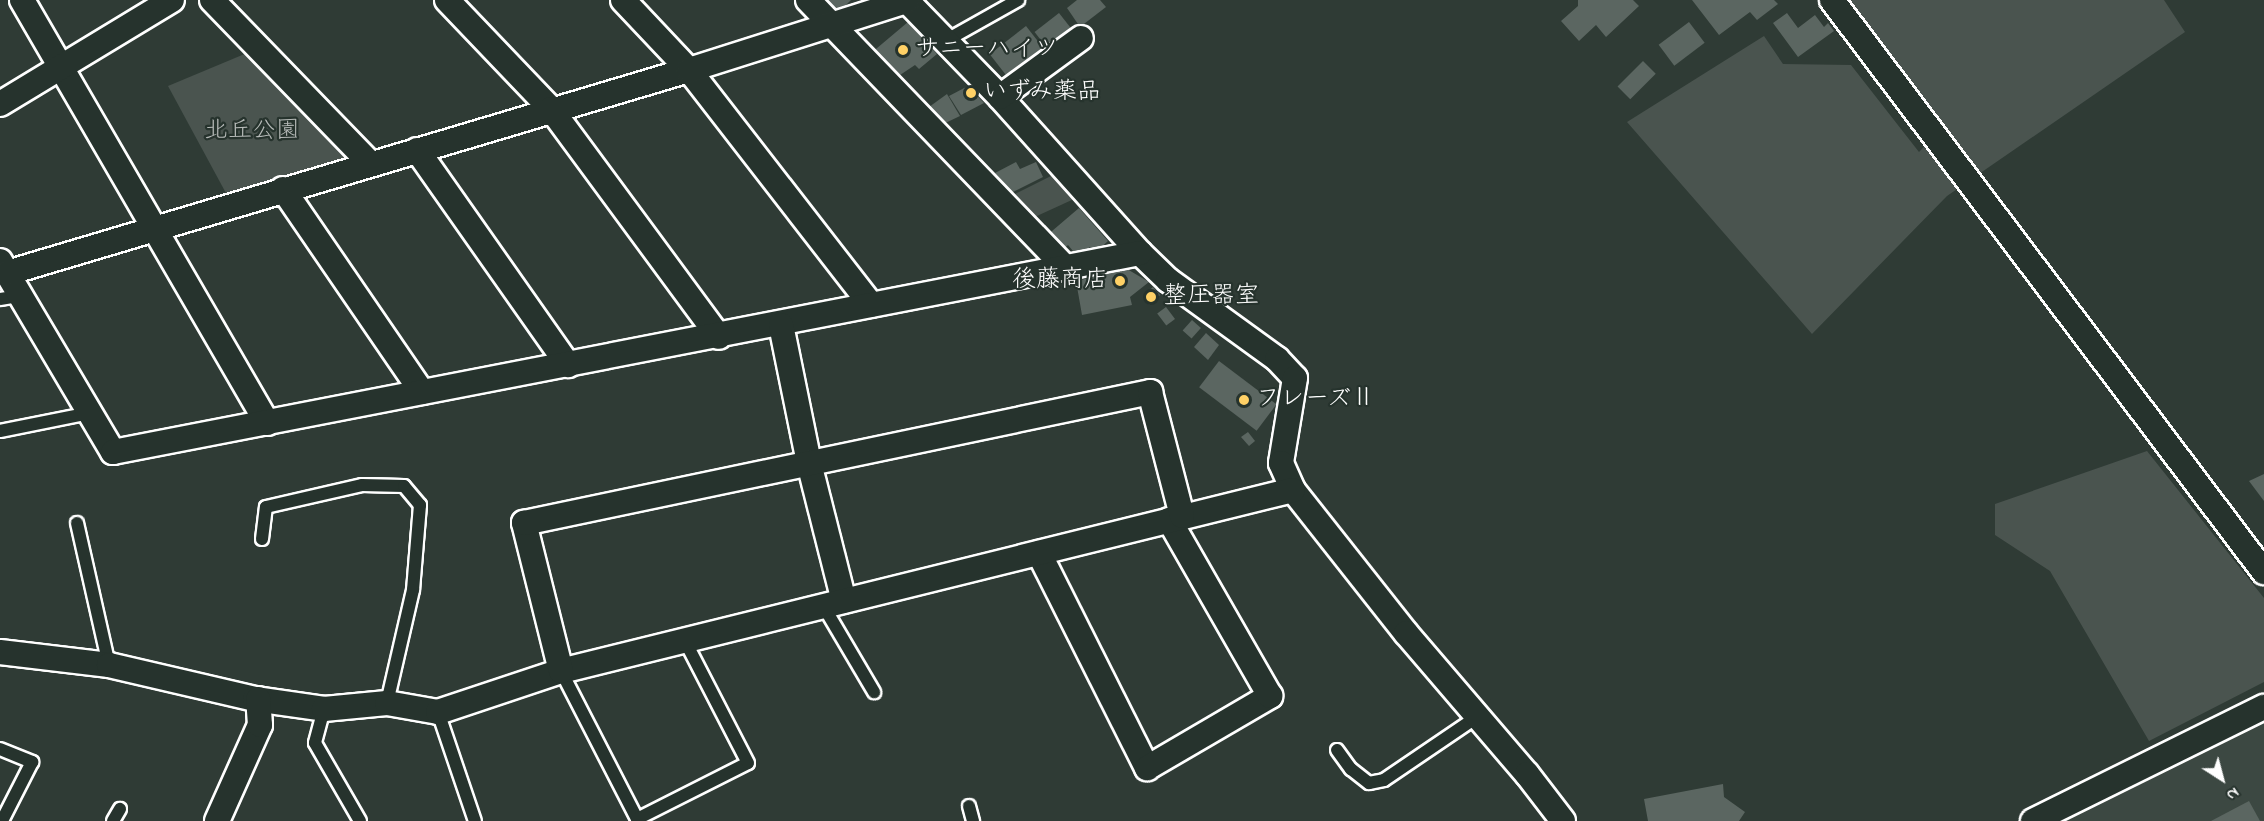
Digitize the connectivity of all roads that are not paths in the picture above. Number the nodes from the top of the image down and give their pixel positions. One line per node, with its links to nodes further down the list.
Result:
1 (22, 0): 13 (street)
2 (172, 0): 13 (street)
3 (212, 0): 19 (street)
4 (447, 0): 17 (street)
5 (623, 0): 14 (street)
6 (808, 0): 10 (street)
7 (1018, 0): 12 (lane)
8 (1832, 0): 40 (street)
9 (906, 1): 10 (street); 12 (street)
10 (832, 25): 14 (street); 24 (street)
11 (1081, 38): 15 (street)
12 (945, 41): 15 (street)
13 (62, 66): 16 (street); 21 (street)
14 (689, 70): 17 (street); 26 (street)
15 (1000, 97): 22 (street)
16 (0, 104)
17 (551, 109): 18 (street); 28 (street)
18 (417, 150): 19 (street); 29 (street)
19 (371, 164): 20 (street)
20 (284, 189): 21 (street); 30 (street)
21 (153, 229): 23 (street); 32 (street)
22 (1140, 253): 24 (street); 35 (street)
23 (4, 267): 25 (street)
24 (1067, 269): 26 (street)
25 (10, 297): 31 (street)
26 (871, 305): 27 (street)
27 (781, 326): 28 (street); 34 (street)
28 (719, 337): 29 (street)
29 (568, 365): 30 (street)
30 (422, 392): 32 (street)
31 (89, 413): 32 (street); 33 (lane)
32 (267, 423)
33 (0, 431)
34 (809, 463): 36 (street); 41 (street); 45 (street)
35 (1293, 490): 36 (street); 52 (street)
36 (1175, 518): 39 (street); 39 (street)
37 (77, 523): 44 (lane)
38 (262, 539): 48 (lane)
39 (1039, 553): 41 (street)
40 (2264, 572)
41 (834, 604): 42 (street); 46 (lane)
42 (685, 641): 45 (street); 57 (lane)
43 (0, 652): 44 (street)
44 (109, 665): 47 (street)
45 (561, 671): 51 (street); 57 (lane)
46 (874, 692)
47 (258, 699): 50 (street); 60 (street)
48 (387, 703): 50 (street); 51 (street)
49 (2264, 707): 65 (street)
50 (324, 708): 61 (lane)
51 (438, 712): 62 (lane)
52 (1478, 716): 54 (lane); 64 (street)
53 (0, 749): 58 (lane)
54 (1337, 750)
55 (969, 806): 63 (lane)
56 (120, 809): 59 (lane)
57 (637, 820)
58 (2, 821)
59 (113, 821)
60 (217, 821)
61 (360, 821)
62 (475, 821)
63 (973, 821)
64 (1563, 821)
65 (2033, 821)

